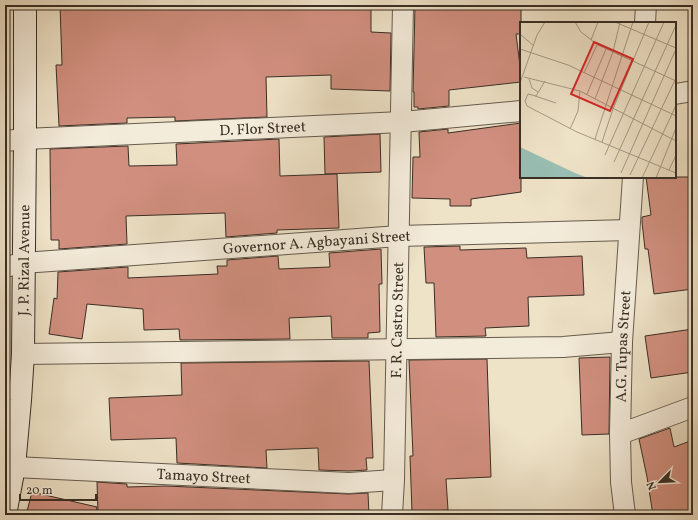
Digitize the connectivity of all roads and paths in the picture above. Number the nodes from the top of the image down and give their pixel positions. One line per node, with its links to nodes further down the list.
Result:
1 (25, 5): 9 (main road, J. P. Rizal Avenue)
2 (403, 5): 8 (street, F. R. Castro Street)
3 (646, 5): 4 (street)
4 (645, 22)
5 (693, 92): 6 (street)
6 (676, 94)
7 (520, 111): 8 (street, D. Flor Street)
8 (402, 122): 9 (street, D. Flor Street); 12 (street, F. R. Castro Street)
9 (15, 140): 13 (main road, J. P. Rizal Avenue)
10 (633, 178): 11 (street, A.G. Tupas Street)
11 (629, 230): 12 (street, Governor A. Agbayani Street); 14 (street, A.G. Tupas Street)
12 (399, 236): 13 (street, Governor A. Agbayani Street); 15 (street, F. R. Castro Street)
13 (14, 265): 16 (main road, J. P. Rizal Avenue)
14 (622, 342): 15 (street); 18 (street, A.G. Tupas Street)
15 (397, 349): 16 (street); 20 (street, F. R. Castro Street)
16 (23, 354): 19 (main road, J. P. Rizal Avenue)
17 (693, 407): 18 (street)
18 (620, 434): 23 (street, A.G. Tupas Street)
19 (14, 467): 20 (street, Tamayo Street); 21 (main road, J. P. Rizal Avenue)
20 (394, 480): 22 (street, F. R. Castro Street)
21 (5, 515)
22 (392, 515)
23 (625, 515)

